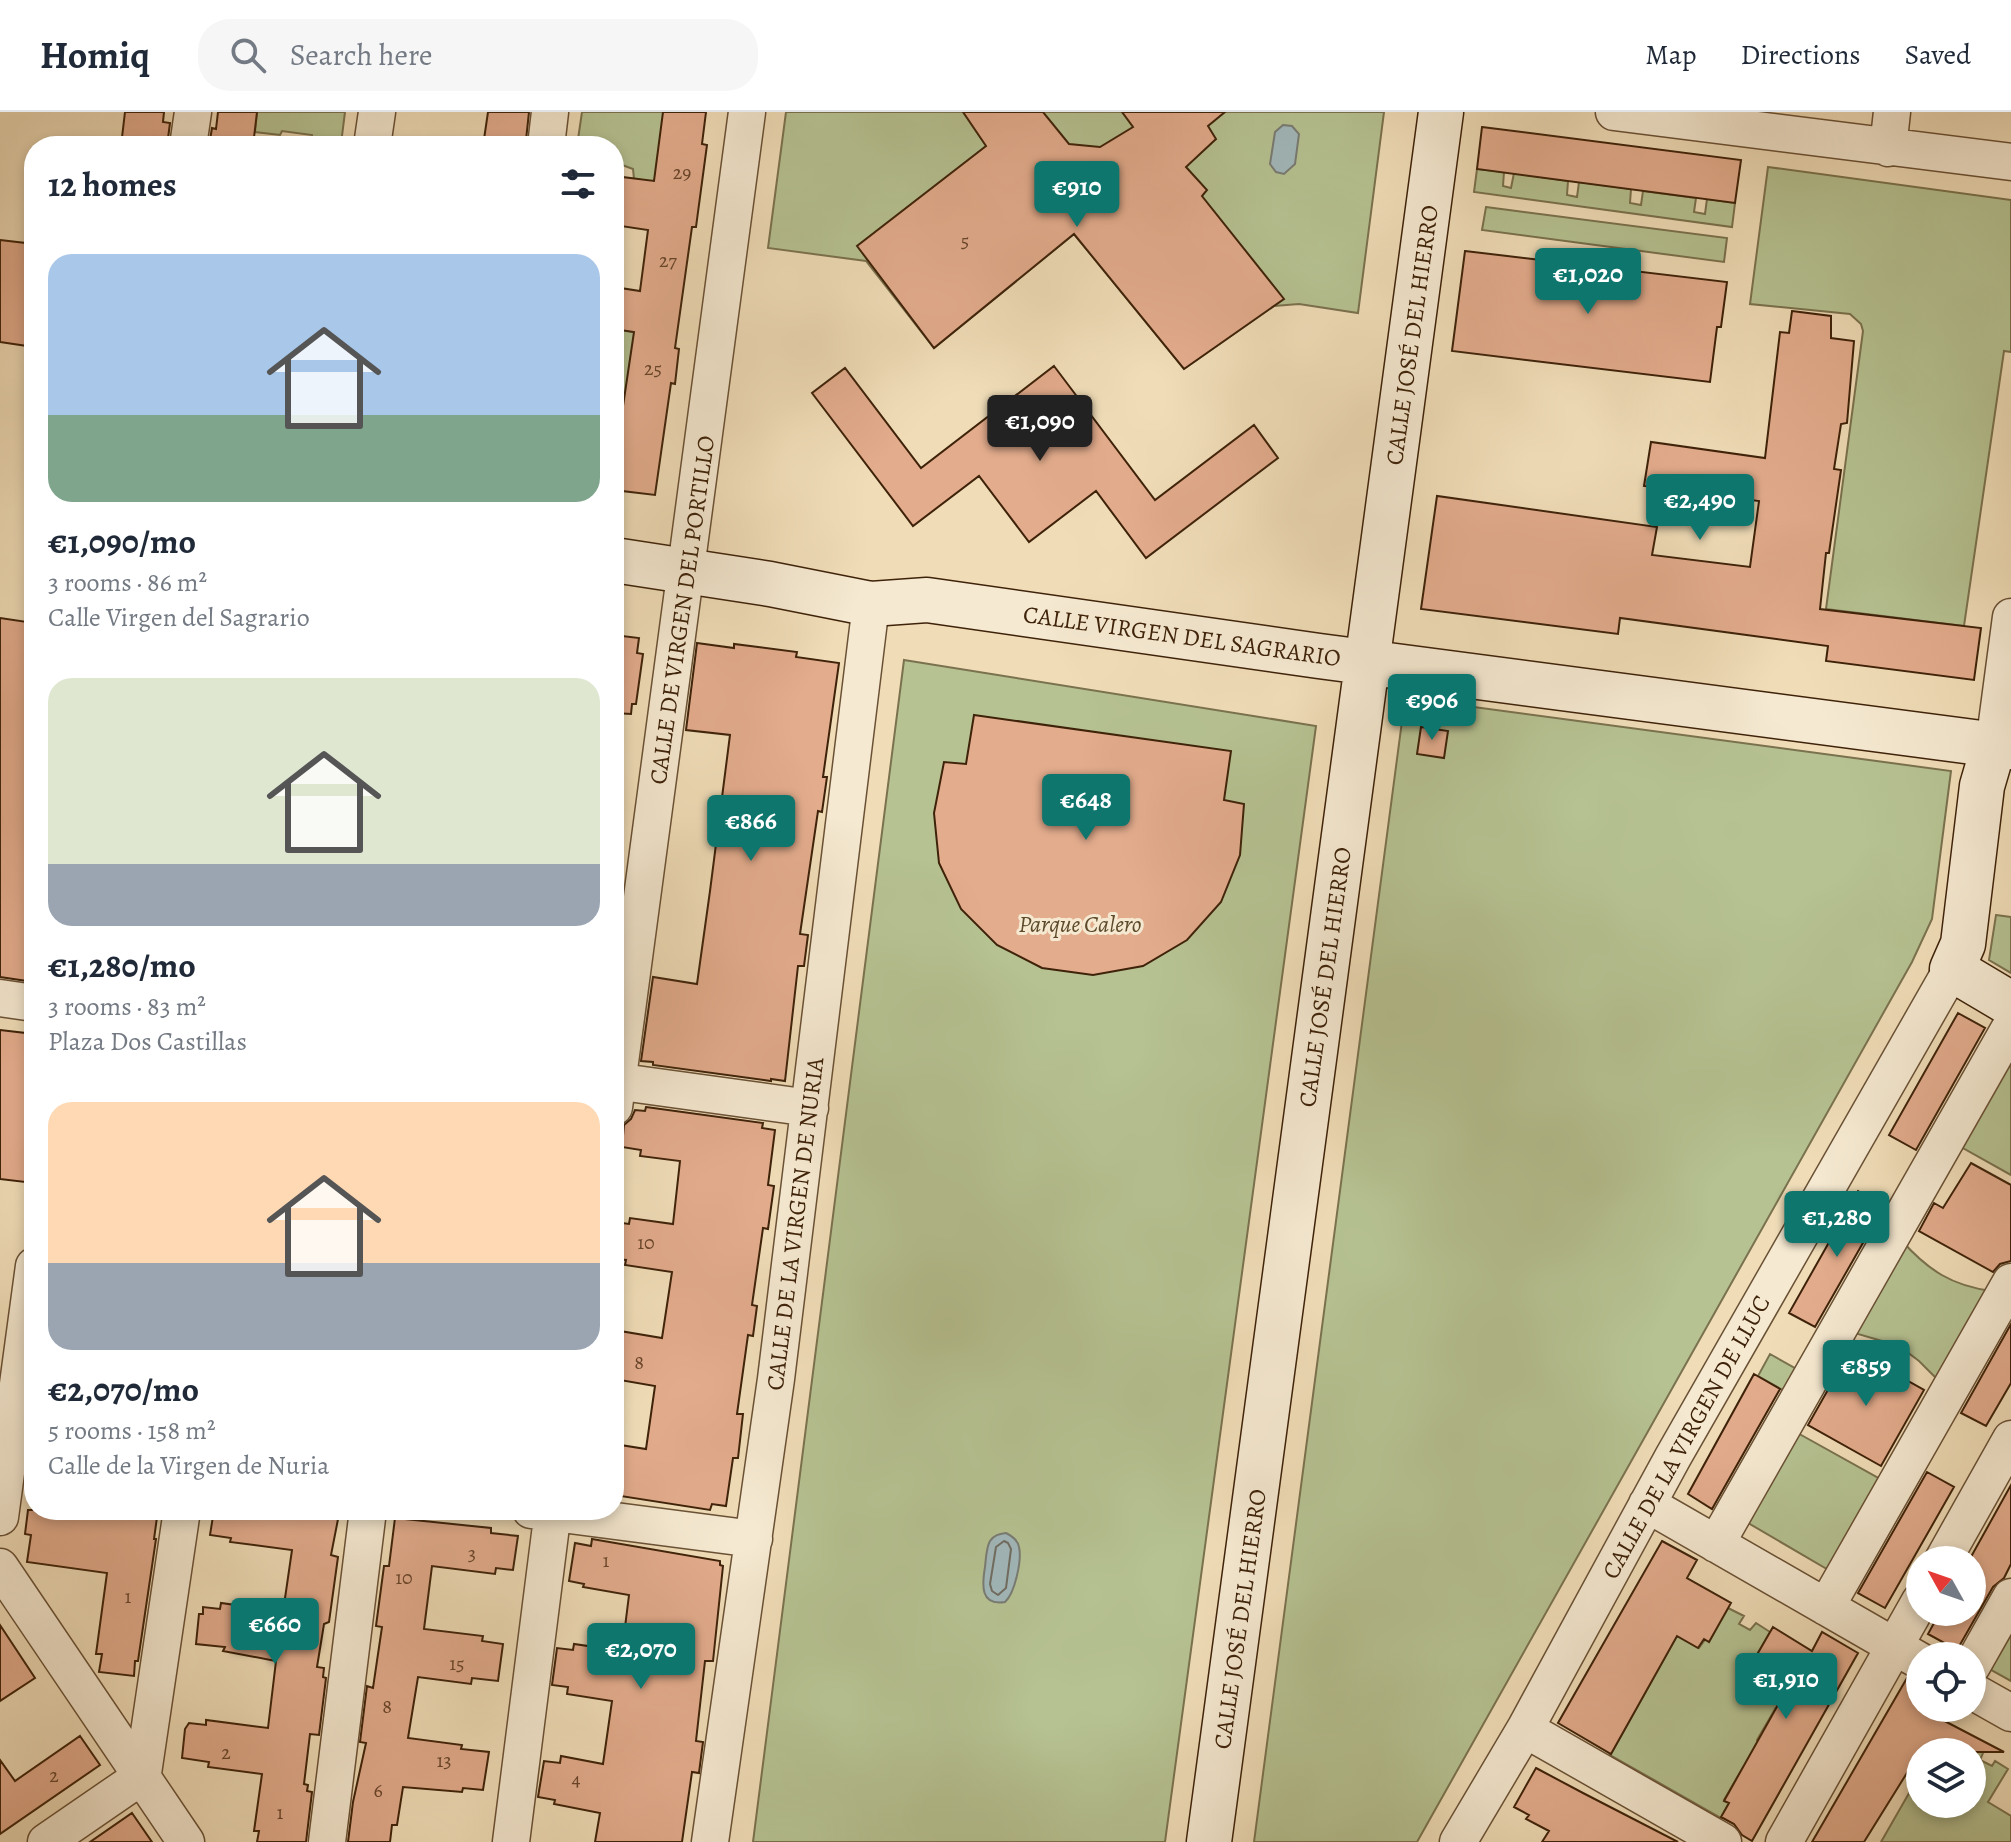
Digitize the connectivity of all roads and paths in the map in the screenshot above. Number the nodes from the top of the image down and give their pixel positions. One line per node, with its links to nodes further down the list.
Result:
1 (193, 112): 9 (street)
2 (377, 112): 10 (street)
3 (550, 112): 11 (street)
4 (747, 112): 15 (street, CALLE DE VIRGEN DEL PORTILLO)
5 (1441, 112): 18 (street, CALLE JOSÉ DEL HIERRO)
6 (1614, 112): 8 (street)
7 (1892, 112): 12 (street)
8 (1772, 123): 12 (street)
9 (189, 136)
10 (373, 136)
11 (547, 136)
12 (1888, 148): 13 (street)
13 (2011, 162)
14 (624, 561): 15 (street, CALLE VIRGEN DEL SAGRARIO)
15 (687, 570): 16 (street, CALLE VIRGEN DEL SAGRARIO); 24 (street, CALLE DE VIRGEN DEL PORTILLO)
16 (871, 604): 18 (street, CALLE VIRGEN DEL SAGRARIO); 27 (street, CALLE DE LA VIRGEN DE NURIA)
17 (2011, 617): 19 (street, CALLE DE LA VIRGEN DE LLUC)
18 (1368, 662): 19 (street, CALLE VIRGEN DEL SAGRARIO); 56 (street, CALLE JOSÉ DEL HIERRO)
19 (2003, 746): 20 (street, CALLE DE LA VIRGEN DE LLUC)
20 (1952, 969): 23 (street); 32 (street, CALLE DE LA VIRGEN DE LLUC)
21 (0, 998): 22 (street)
22 (24, 1002)
23 (2011, 1004)
24 (624, 1025)
25 (2011, 1026): 39 (street)
26 (624, 1091): 27 (street)
27 (810, 1108): 38 (street, CALLE DE LA VIRGEN DE NURIA)
28 (2011, 1282): 43 (street)
29 (24, 1357): 30 (street)
30 (15, 1439): 33 (street)
31 (2011, 1439): 40 (street)
32 (1647, 1504): 39 (street); 49 (street, CALLE DE LA VIRGEN DE LLUC)
33 (0, 1517)
34 (181, 1520): 50 (street)
35 (367, 1520): 53 (street)
36 (544, 1520): 54 (street)
37 (612, 1520): 38 (street)
38 (754, 1539): 55 (street, CALLE DE LA VIRGEN DE NURIA)
39 (1716, 1544): 43 (street)
40 (1951, 1546)
41 (0, 1567): 50 (street)
42 (2011, 1597): 44 (street)
43 (1826, 1607): 45 (street)
44 (1986, 1642)
45 (1906, 1653)
46 (1906, 1657): 59 (street)
47 (1986, 1699): 48 (street)
48 (2011, 1713)
49 (1525, 1729): 57 (street, CALLE DE LA VIRGEN DE LLUC); 58 (street)
50 (142, 1780): 51 (street); 52 (street)
51 (46, 1842)
52 (186, 1842)
53 (327, 1842)
54 (511, 1842)
55 (710, 1842)
56 (1209, 1842)
57 (1458, 1842)
58 (1723, 1842)
59 (1784, 1842)

